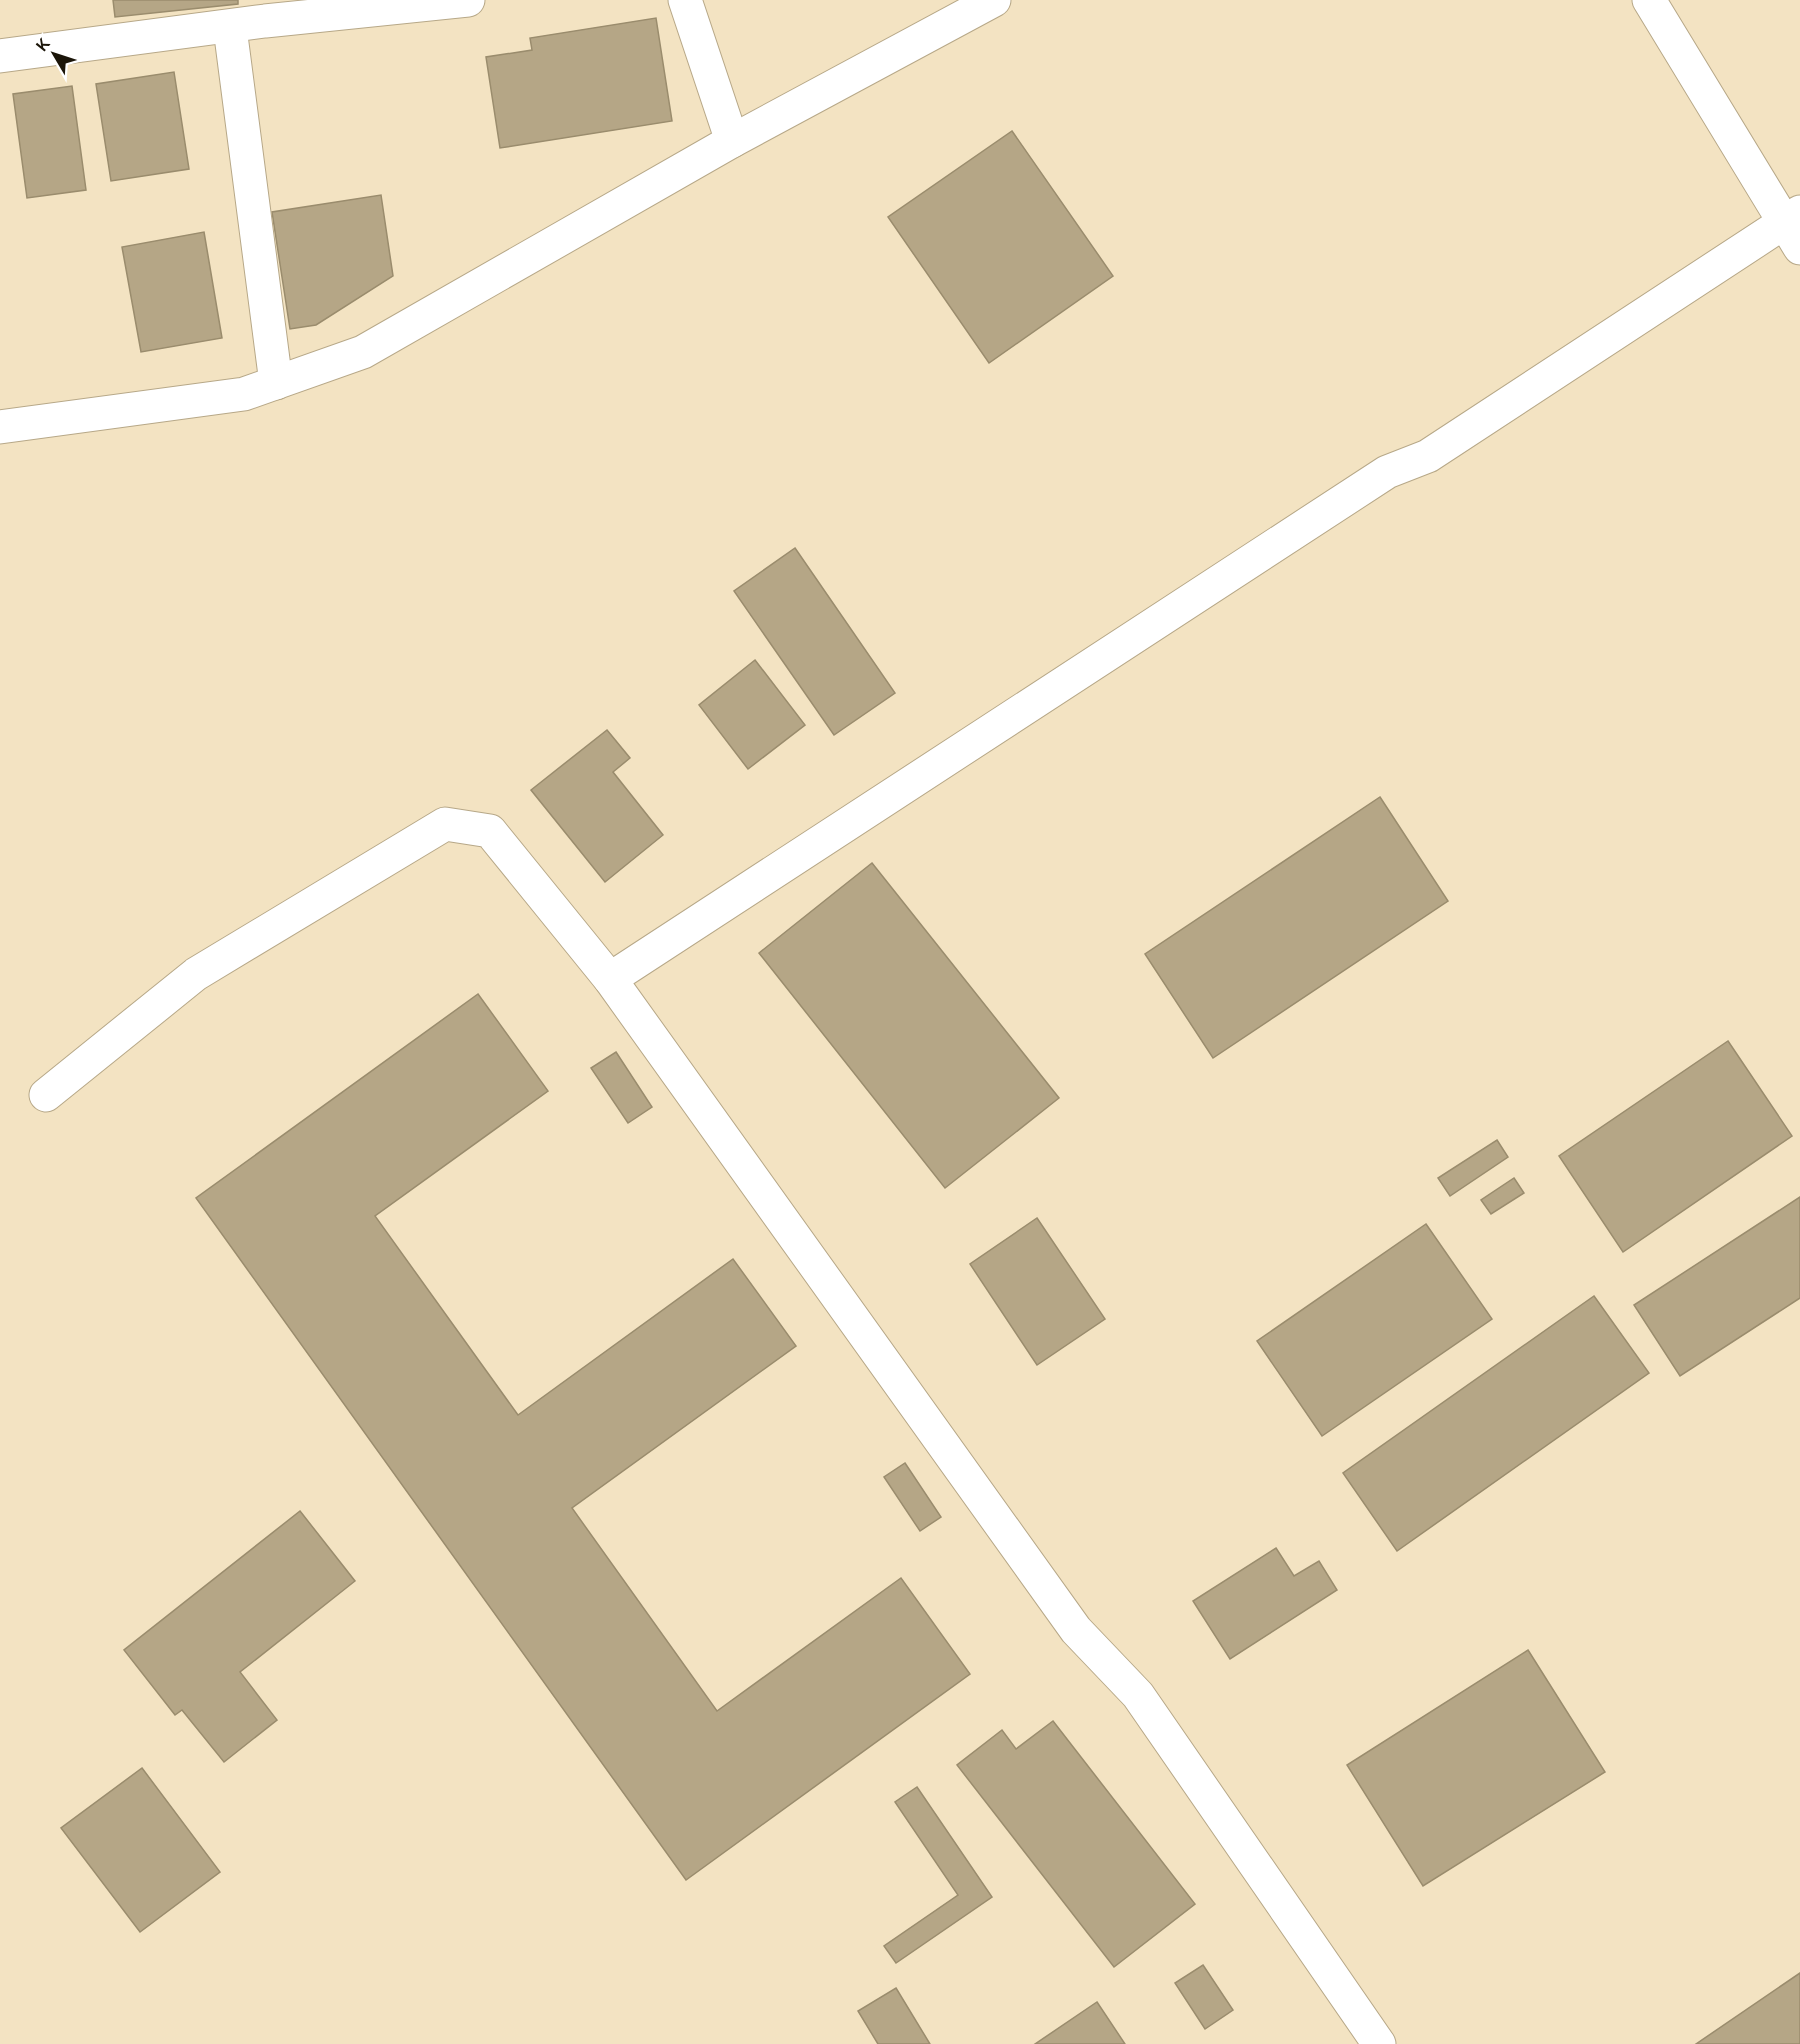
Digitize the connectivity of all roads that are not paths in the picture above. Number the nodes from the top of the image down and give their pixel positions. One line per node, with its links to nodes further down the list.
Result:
1 (468, 0): 5 (street)
2 (685, 0): 8 (street)
3 (994, 0): 8 (street)
4 (1649, 0): 9 (street)
5 (263, 11): 6 (street)
6 (230, 28): 7 (street); 10 (street)
7 (0, 56)
8 (732, 141): 10 (street)
9 (1794, 228): 12 (street)
10 (276, 383): 11 (street)
11 (0, 427)
12 (610, 979): 13 (street); 14 (street)
13 (46, 1095)
14 (1379, 2044)

